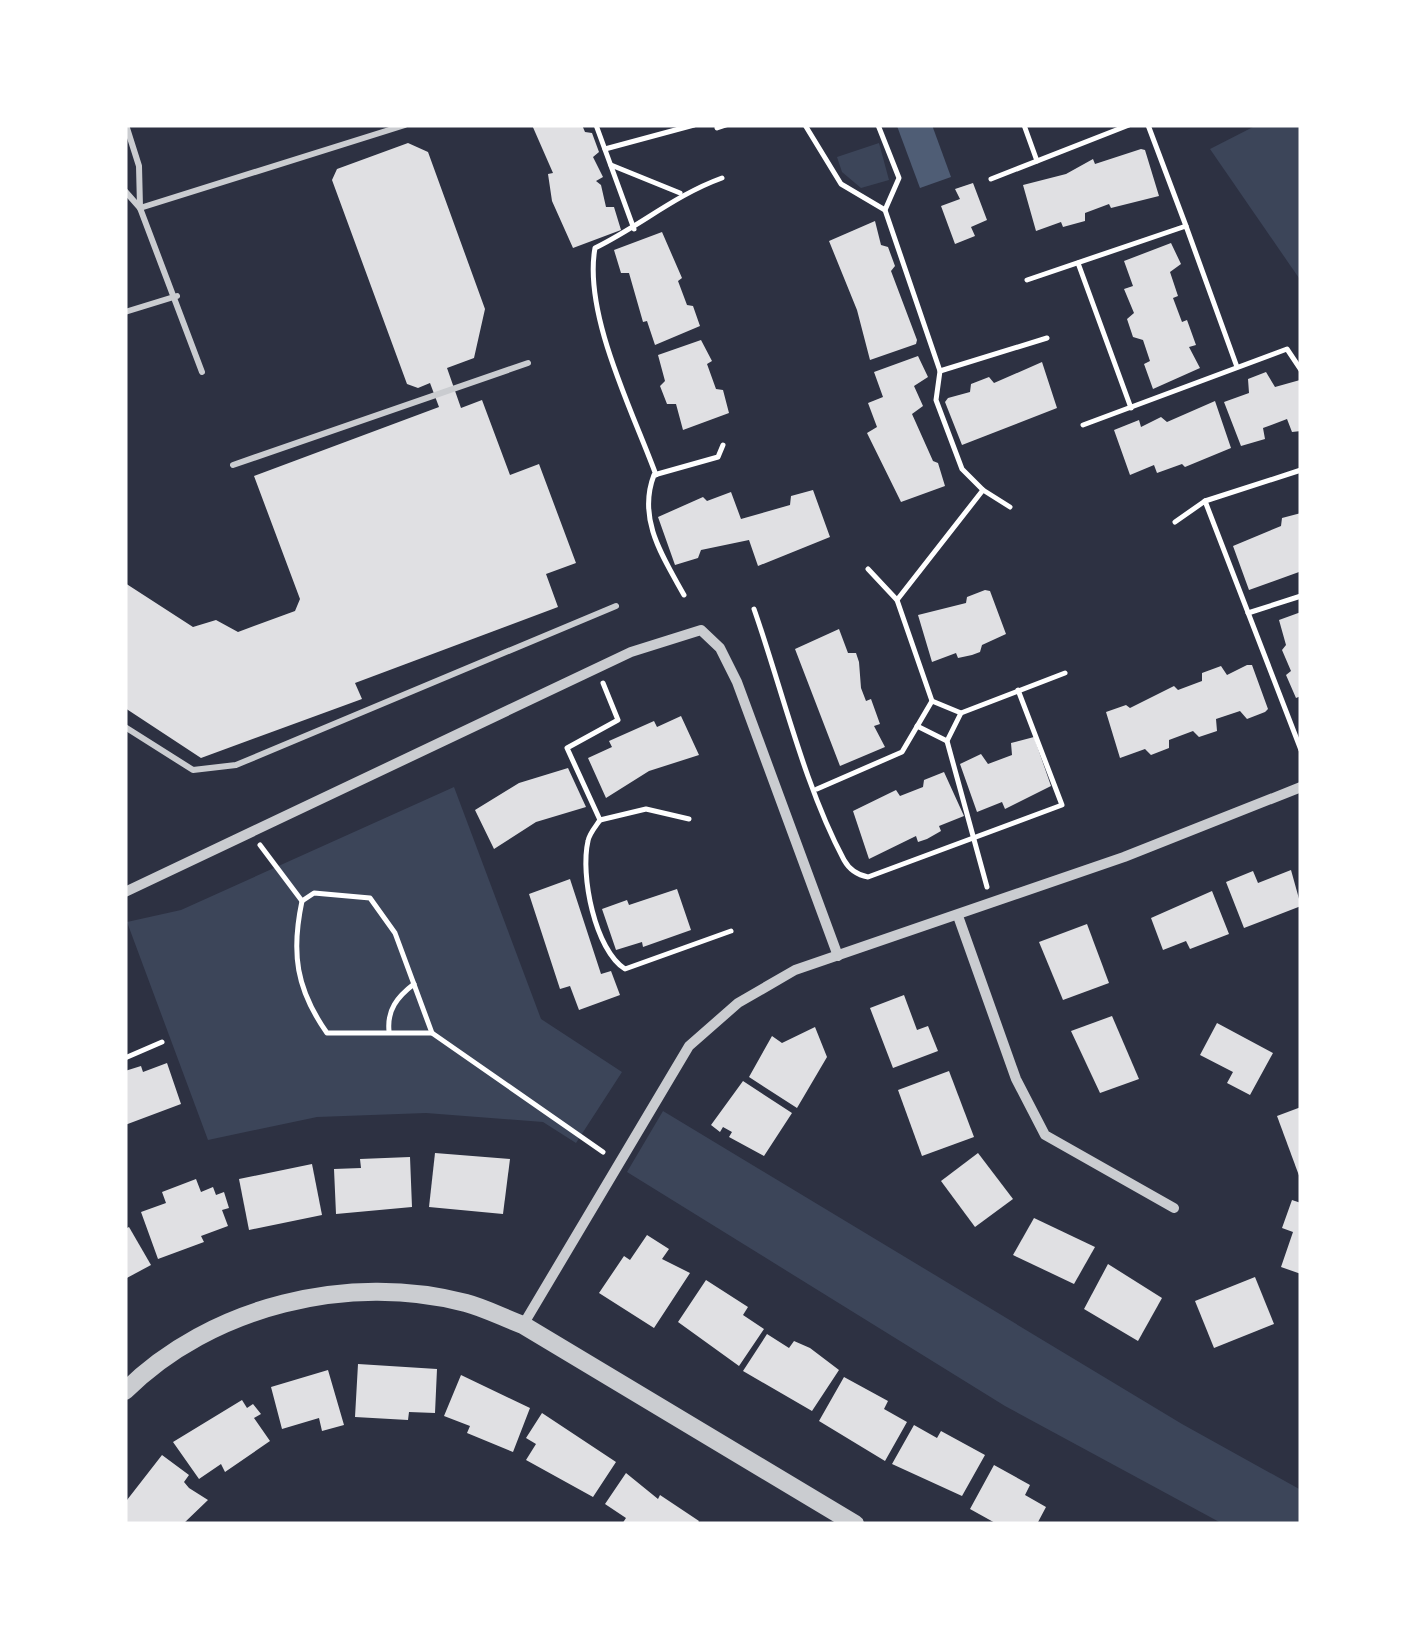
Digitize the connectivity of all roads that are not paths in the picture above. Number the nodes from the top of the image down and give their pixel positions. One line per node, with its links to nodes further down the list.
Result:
1 (126, 125): 4 (lane)
2 (405, 125): 4 (lane)
3 (125, 191): 4 (lane)
4 (140, 208): 5 (lane)
5 (177, 296): 6 (lane); 8 (lane)
6 (125, 312)
7 (528, 363): 9 (lane)
8 (202, 372)
9 (233, 465)
10 (616, 606): 11 (lane)
11 (125, 727)
12 (1301, 787): 14 (street)
13 (125, 892): 15 (street)
14 (958, 916): 15 (street); 16 (street)
15 (838, 956): 17 (street)
16 (1174, 1208)
17 (522, 1325): 18 (street); 19 (street)
18 (125, 1391)
19 (855, 1524)

